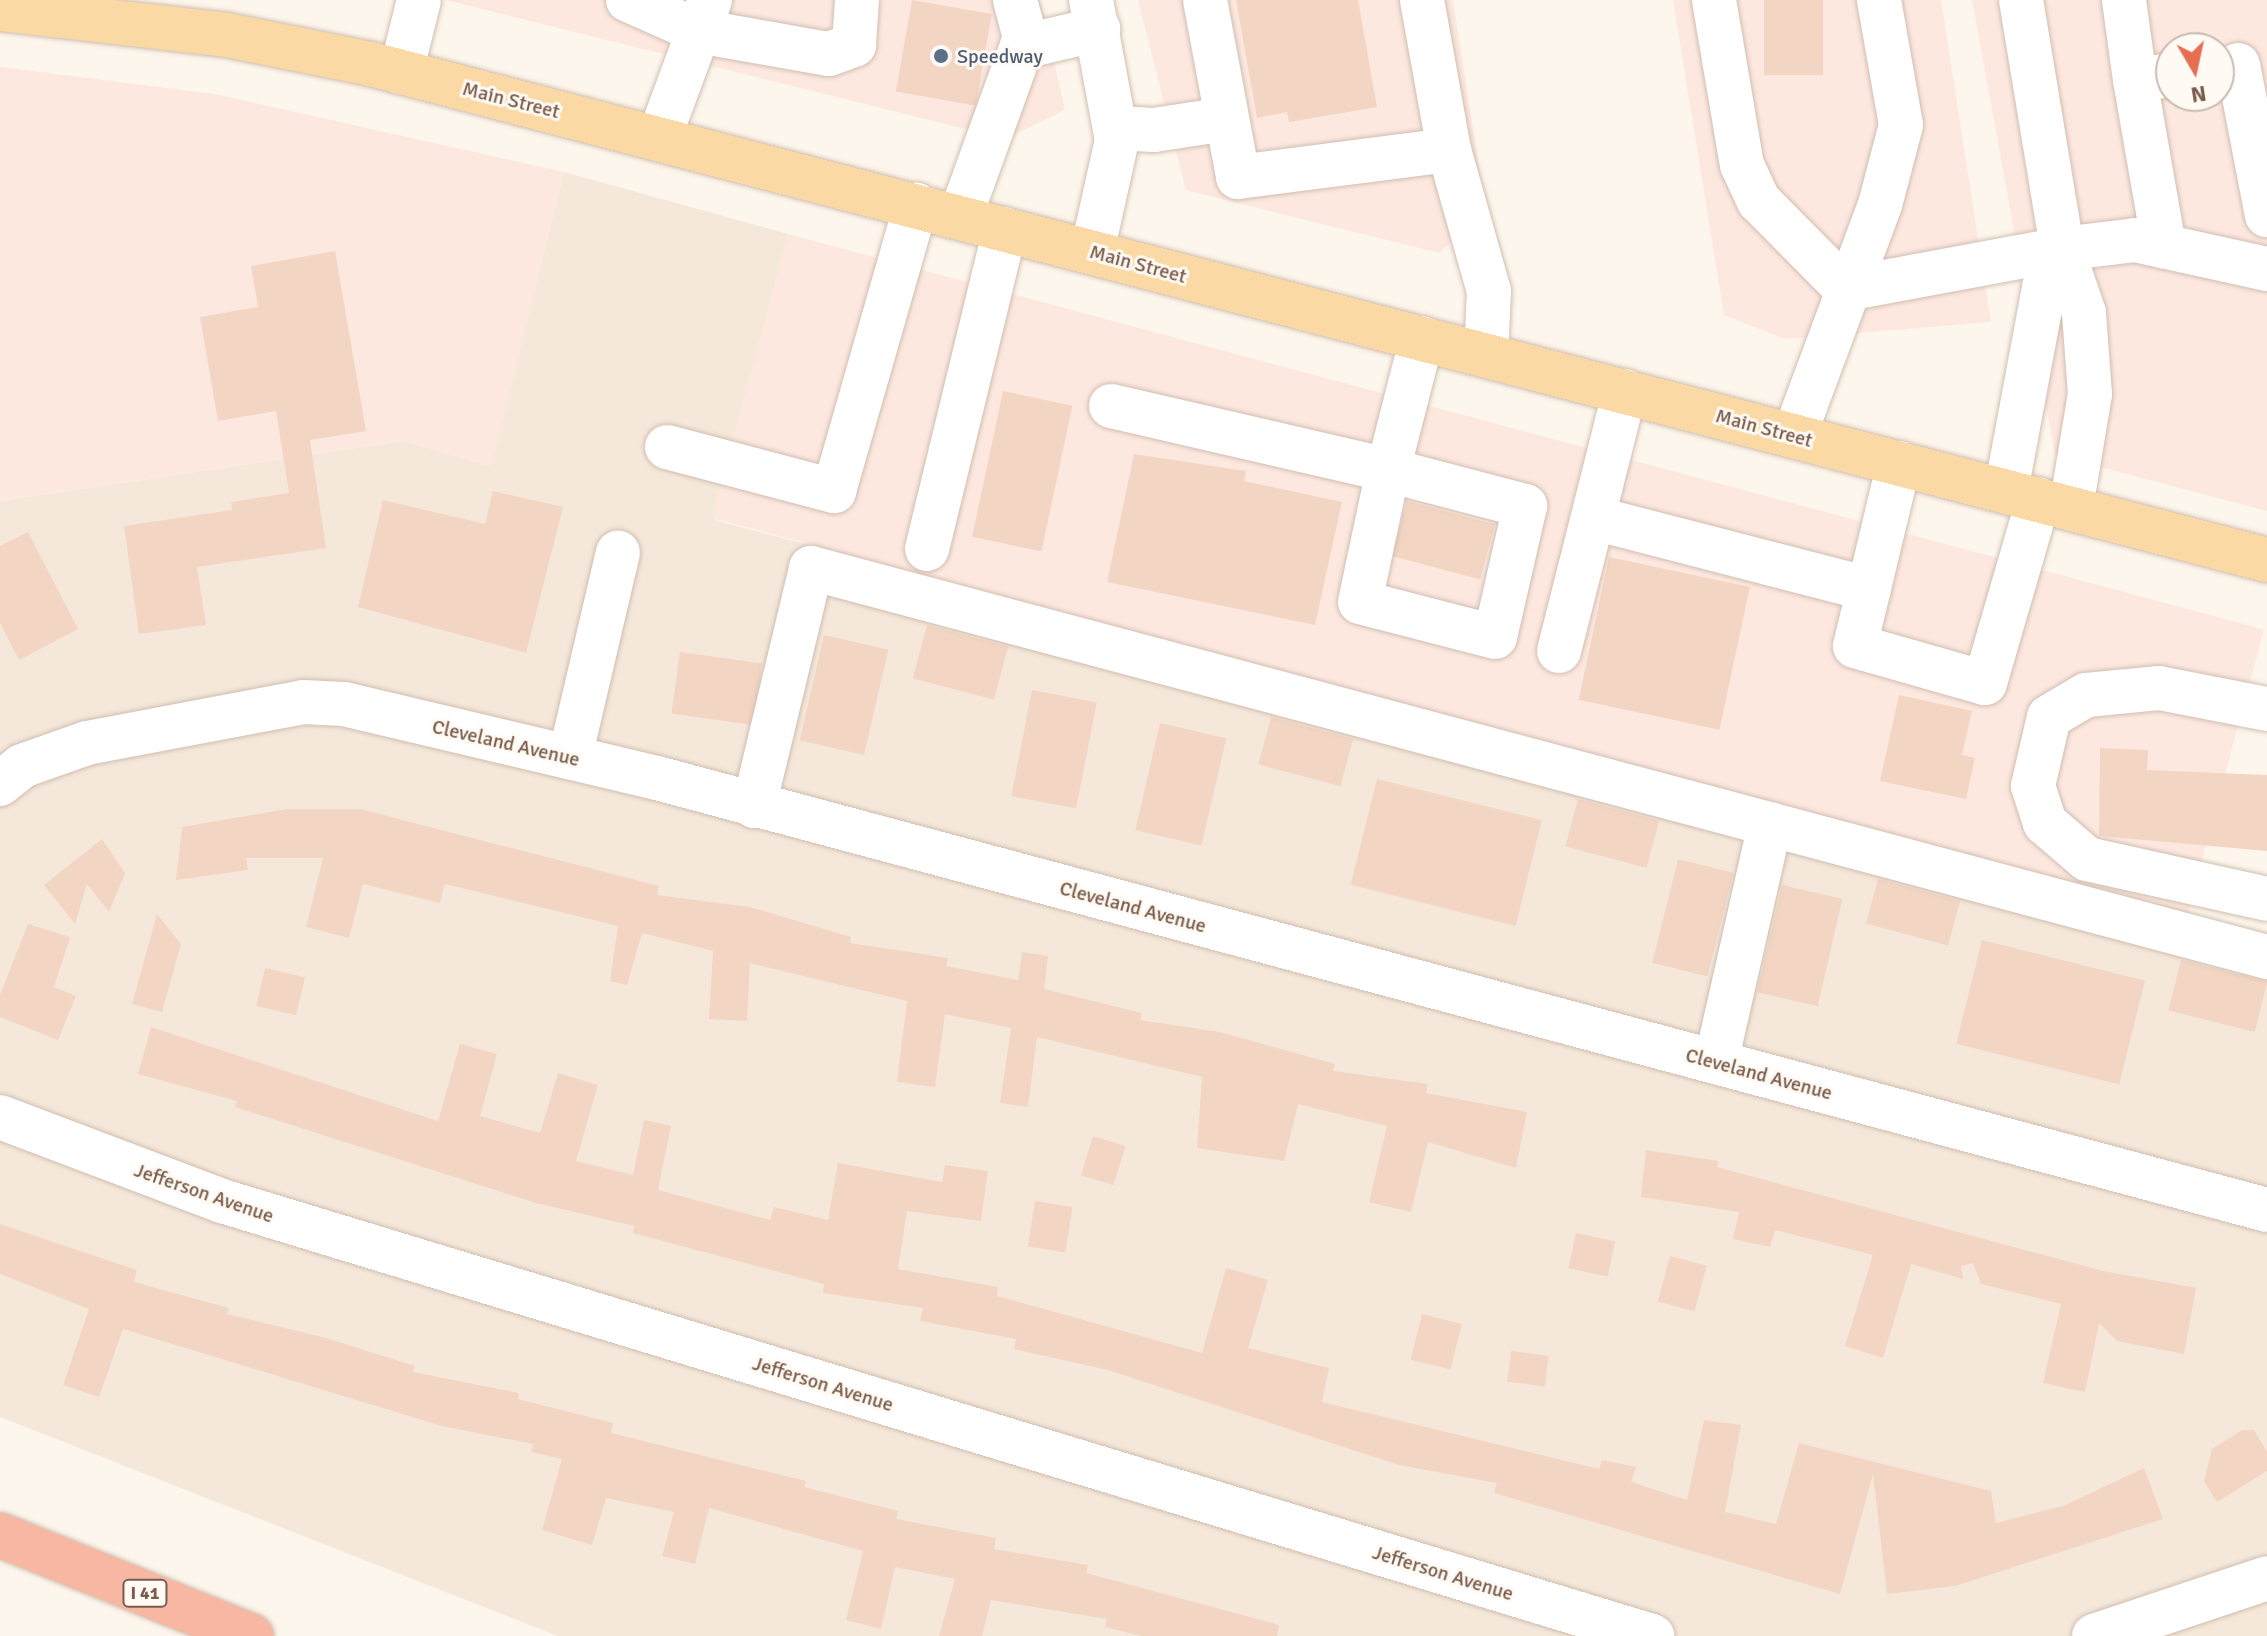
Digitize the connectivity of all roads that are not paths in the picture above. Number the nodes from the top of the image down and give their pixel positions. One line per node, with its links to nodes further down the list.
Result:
1 (419, 0): 15 (street)
2 (628, 0): 12 (street)
3 (857, 0): 12 (street)
4 (1205, 0): 17 (street)
5 (1422, 0): 20 (street)
6 (1714, 0): 29 (street)
7 (1879, 0): 29 (street)
8 (2021, 0): 26 (street)
9 (2124, 0): 16 (street)
10 (0, 9): 15 (main road, Main Street)
11 (1094, 14): 13 (street); 18 (street)
12 (704, 15): 19 (street)
13 (1020, 19): 23 (street)
14 (2241, 64): 22 (street)
15 (401, 72): 19 (main road, Main Street)
16 (2153, 78): 25 (street)
17 (1226, 119): 18 (street); 20 (street)
18 (1117, 128): 27 (street)
19 (659, 138): 21 (main road, Main Street)
20 (1449, 150): 31 (street)
21 (916, 205): 23 (main road, Main Street); 35 (street)
22 (2267, 215)
23 (960, 217): 24 (main road, Main Street)
24 (1005, 229): 27 (main road, Main Street); 40 (street)
25 (2164, 246): 26 (street); 28 (street)
26 (2062, 249): 29 (street); 38 (street); 38 (street)
27 (1092, 252): 30 (main road, Main Street)
28 (2267, 269)
29 (1846, 289): 34 (street)
30 (1422, 338): 31 (main road, Main Street); 37 (street)
31 (1486, 355): 32 (main road, Main Street)
32 (1625, 391): 34 (main road, Main Street); 39 (street)
33 (1111, 406): 37 (street)
34 (1794, 436): 36 (main road, Main Street)
35 (667, 447)
36 (1899, 463): 38 (main road, Main Street); 43 (street)
37 (1388, 470): 37 (street)
38 (2038, 500): 42 (main road, Main Street); 43 (street)
39 (1594, 518): 43 (street); 44 (street)
40 (927, 549)
41 (618, 553): 46 (street)
42 (2267, 560)
43 (1869, 589)
44 (1559, 651)
45 (2267, 709): 50 (street)
46 (570, 757): 47 (street, Cleveland Avenue); 48 (street, Cleveland Avenue)
47 (0, 784)
48 (754, 806): 49 (street); 52 (street, Cleveland Avenue)
49 (1770, 824): 51 (street); 52 (street)
50 (2267, 899)
51 (2267, 957)
52 (1716, 1062): 54 (street, Cleveland Avenue)
53 (0, 1117): 59 (street, Jefferson Avenue)
54 (2267, 1210)
55 (19, 1542): 57 (highway, I 41); 58 (highway)
56 (2267, 1578): 60 (street)
57 (251, 1636)
58 (287, 1636)
59 (1652, 1636)
60 (2094, 1636)

